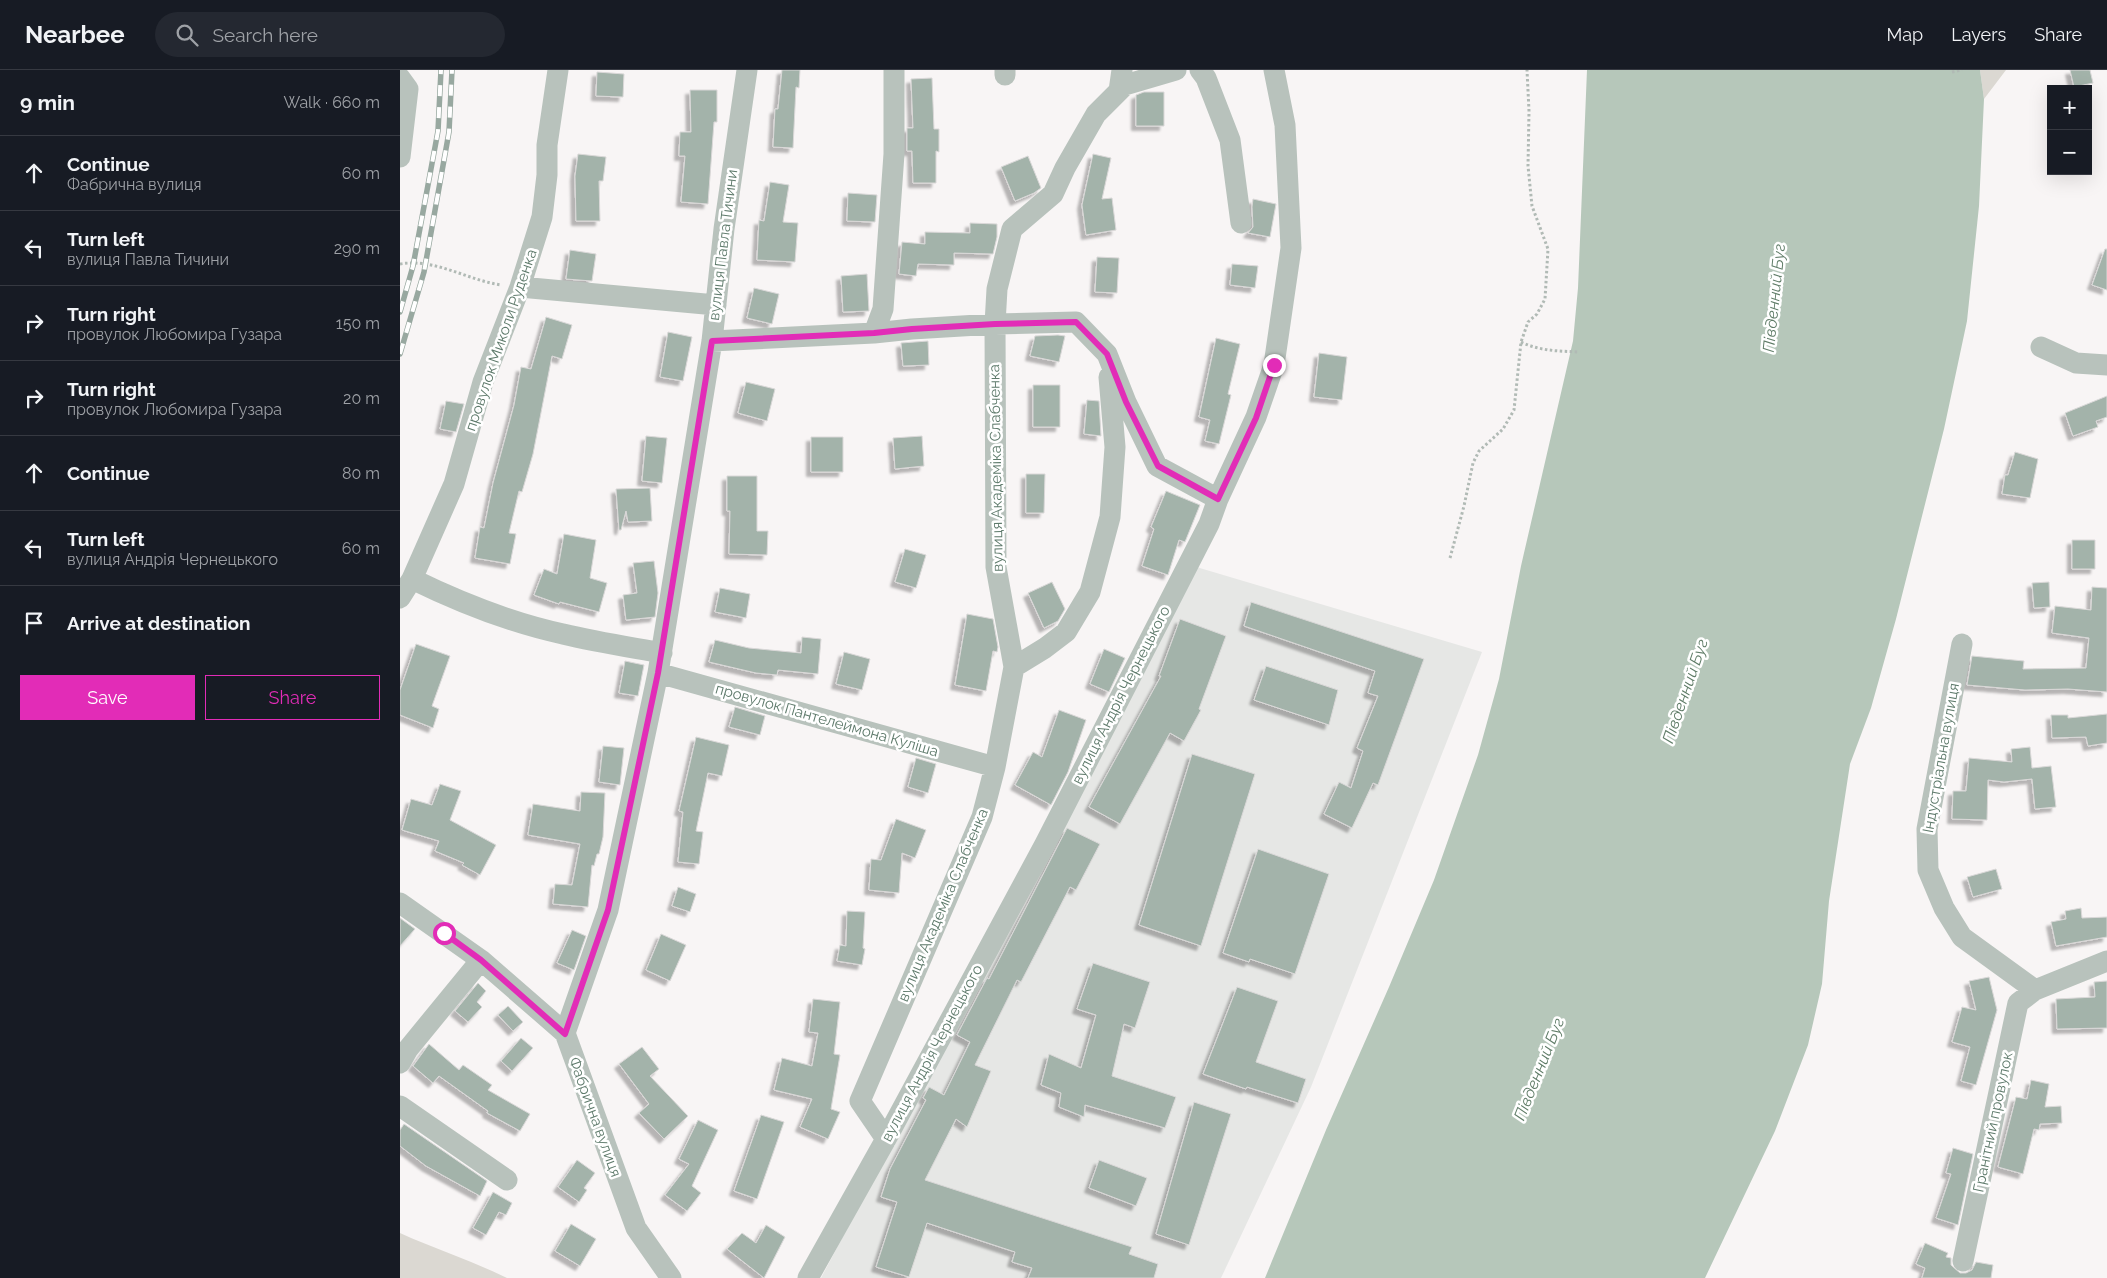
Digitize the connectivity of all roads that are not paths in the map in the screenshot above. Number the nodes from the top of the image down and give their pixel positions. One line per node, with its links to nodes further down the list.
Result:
1 (558, 70): 12 (street, провулок Миколи Руденка)
2 (747, 70): 13 (street, вулиця Павла Тичини)
3 (894, 70): 15 (street)
4 (1122, 70): 9 (street)
5 (1176, 70): 9 (street, вулиця Академіка Слабченка)
6 (1200, 70): 11 (street)
7 (1274, 70): 20 (street, вулиця Андрія Чернецького)
8 (400, 78): 10 (street)
9 (1119, 92): 14 (street, вулиця Академіка Слабченка)
10 (400, 157)
11 (1241, 222)
12 (520, 287): 13 (street); 21 (street, провулок Миколи Руденка)
13 (716, 305): 16 (street, вулиця Павла Тичини)
14 (995, 324): 15 (street); 18 (street); 25 (street, вулиця Академіка Слабченка)
15 (874, 333): 16 (street)
16 (712, 341): 24 (street, вулиця Павла Тичини)
17 (2041, 347): 19 (street)
18 (1107, 354): 20 (street); 25 (street)
19 (2107, 365)
20 (1218, 499): 34 (street, вулиця Андрія Чернецького)
21 (412, 578): 22 (street, провулок Миколи Руденка); 24 (street, провулок Пантелеймона Куліша)
22 (400, 598)
23 (1962, 644): 30 (street, Індустріальна вулиця)
24 (660, 663): 26 (street, провулок Пантелеймона Куліша); 31 (street, вулиця Павла Тичини)
25 (1014, 667): 26 (street, вулиця Академіка Слабченка)
26 (995, 767): 34 (street, вулиця Академіка Слабченка)
27 (400, 903): 28 (street, Фабрична вулиця)
28 (481, 960): 31 (street, Фабрична вулиця); 32 (street)
29 (2107, 961): 30 (street)
30 (2035, 990): 36 (street, Гранітний провулок)
31 (565, 1034): 37 (street, Фабрична вулиця)
32 (400, 1063)
33 (400, 1106): 35 (street)
34 (886, 1139): 38 (street, вулиця Андрія Чернецького)
35 (507, 1180)
36 (1963, 1261)
37 (671, 1278)
38 (808, 1278)

